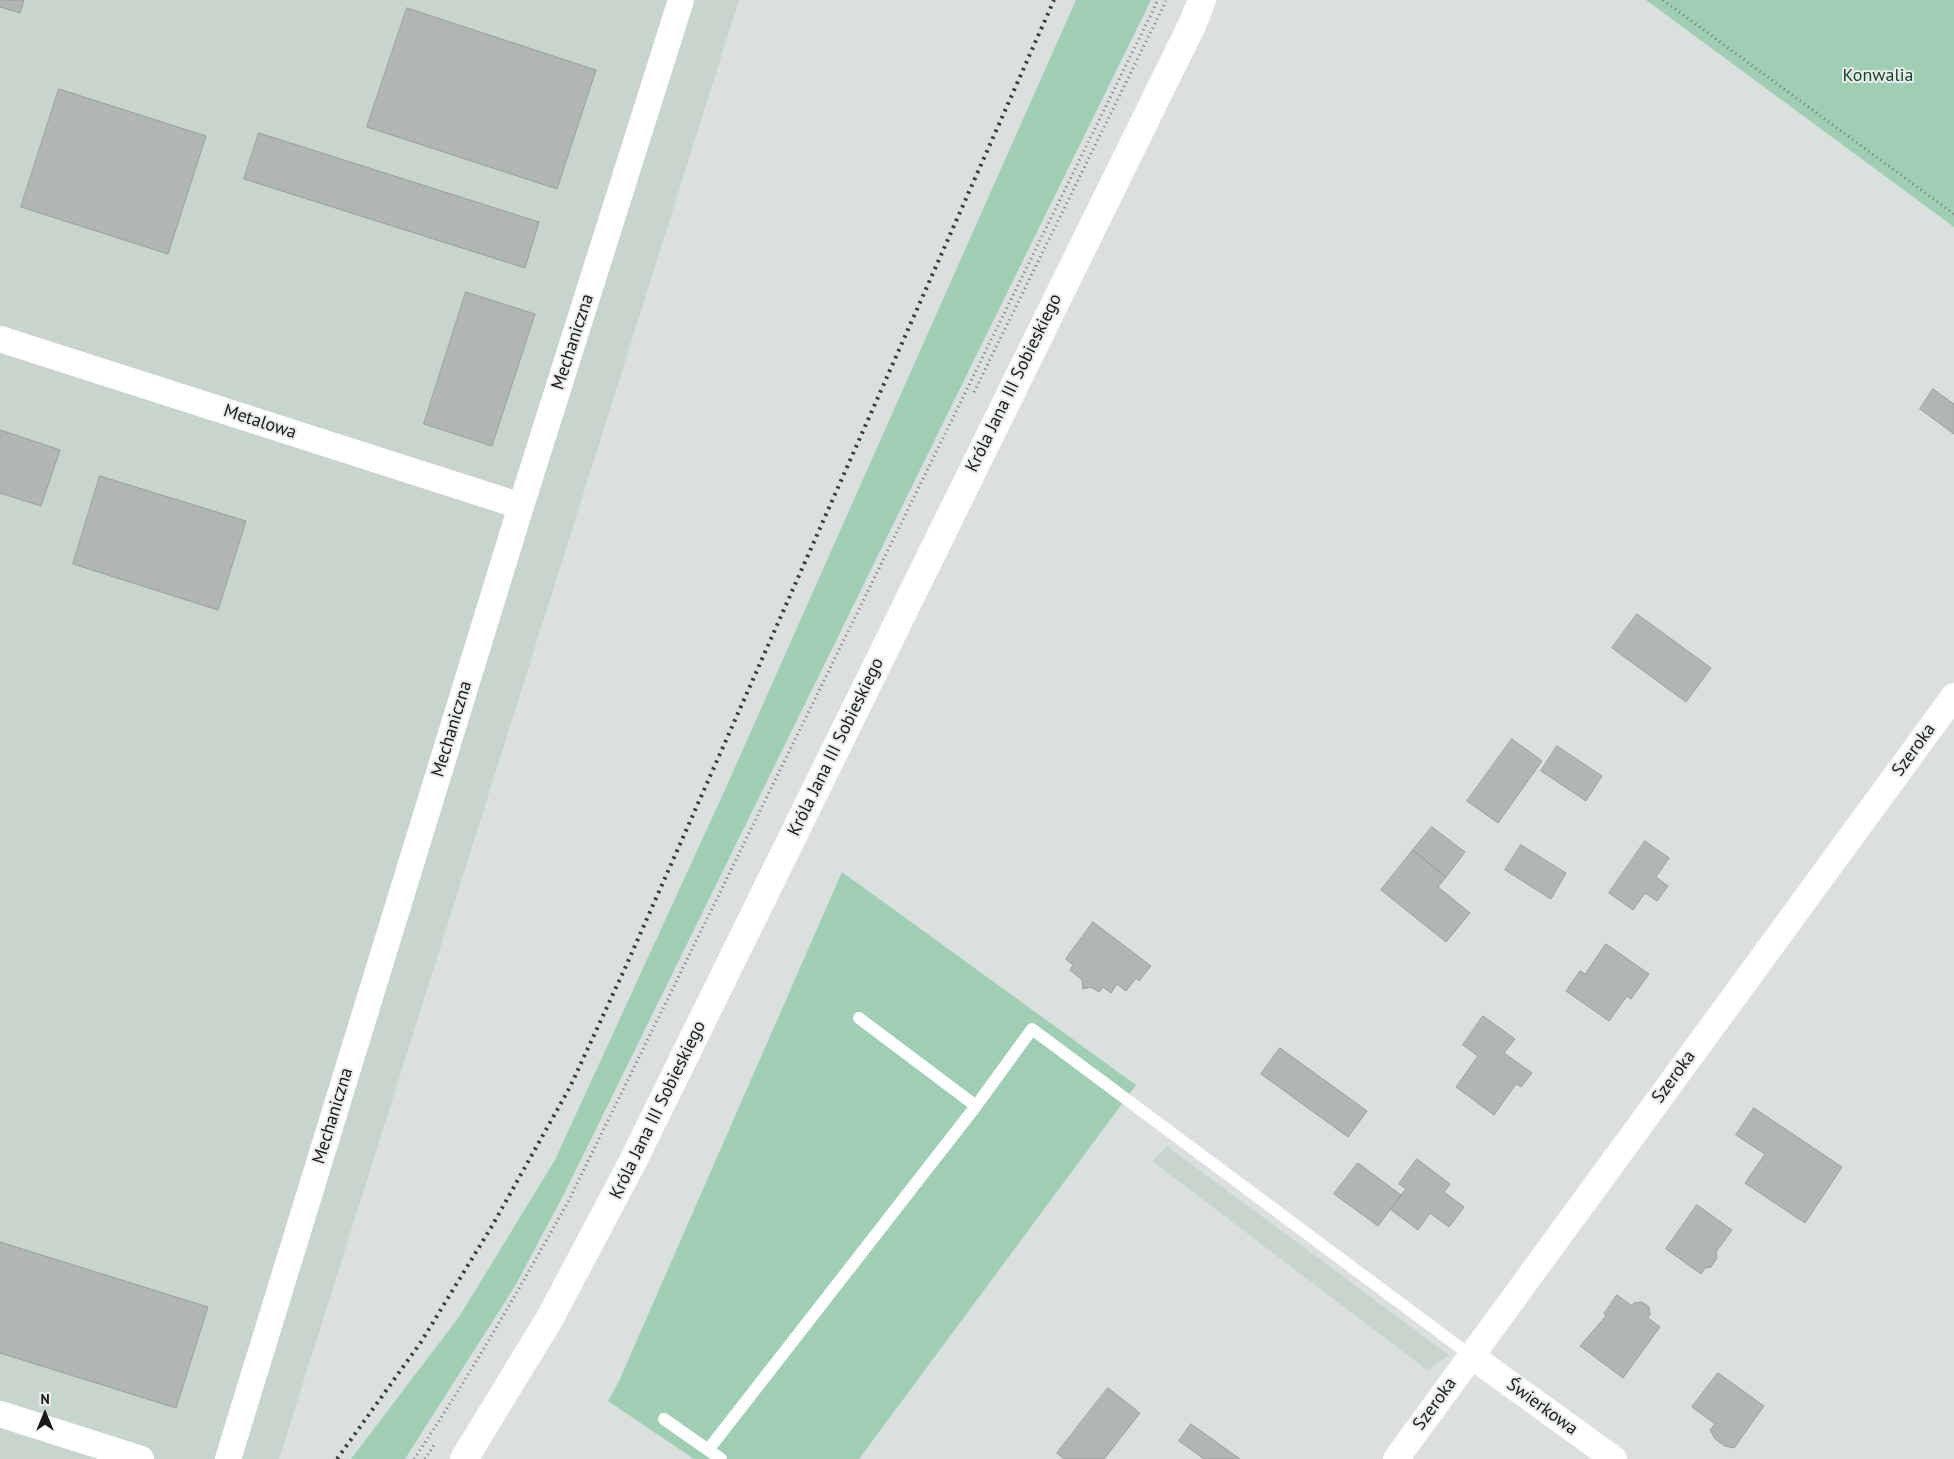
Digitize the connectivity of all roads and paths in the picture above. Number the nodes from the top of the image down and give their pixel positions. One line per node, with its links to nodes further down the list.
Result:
1 (681, 0): 11 (street, Mechaniczna)
2 (1158, 0): 22 (path)
3 (1166, 0): 10 (path)
4 (1202, 0): 7 (main road, Króla Jana III Sobieskiego)
5 (1208, 0): 7 (main road, Króla Jana III Sobieskiego)
6 (1663, 0): 8 (path)
7 (1192, 25): 24 (main road, Króla Jana III Sobieskiego)
8 (1954, 214)
9 (0, 339): 11 (street, Metalowa)
10 (974, 393)
11 (521, 506): 21 (street, Mechaniczna)
12 (1954, 696): 15 (street, Szeroka)
13 (858, 1018): 14 (lane)
14 (976, 1106): 15 (lane); 19 (lane)
15 (1470, 1356): 26 (street, Szeroka); 27 (street, Świerkowa)
16 (0, 1414): 20 (street)
17 (664, 1419): 19 (lane)
18 (435, 1444): 23 (path)
19 (708, 1450): 25 (lane)
20 (141, 1459)
21 (228, 1459)
22 (414, 1459)
23 (425, 1459)
24 (464, 1459)
25 (721, 1459)
26 (1396, 1459)
27 (1614, 1459)

